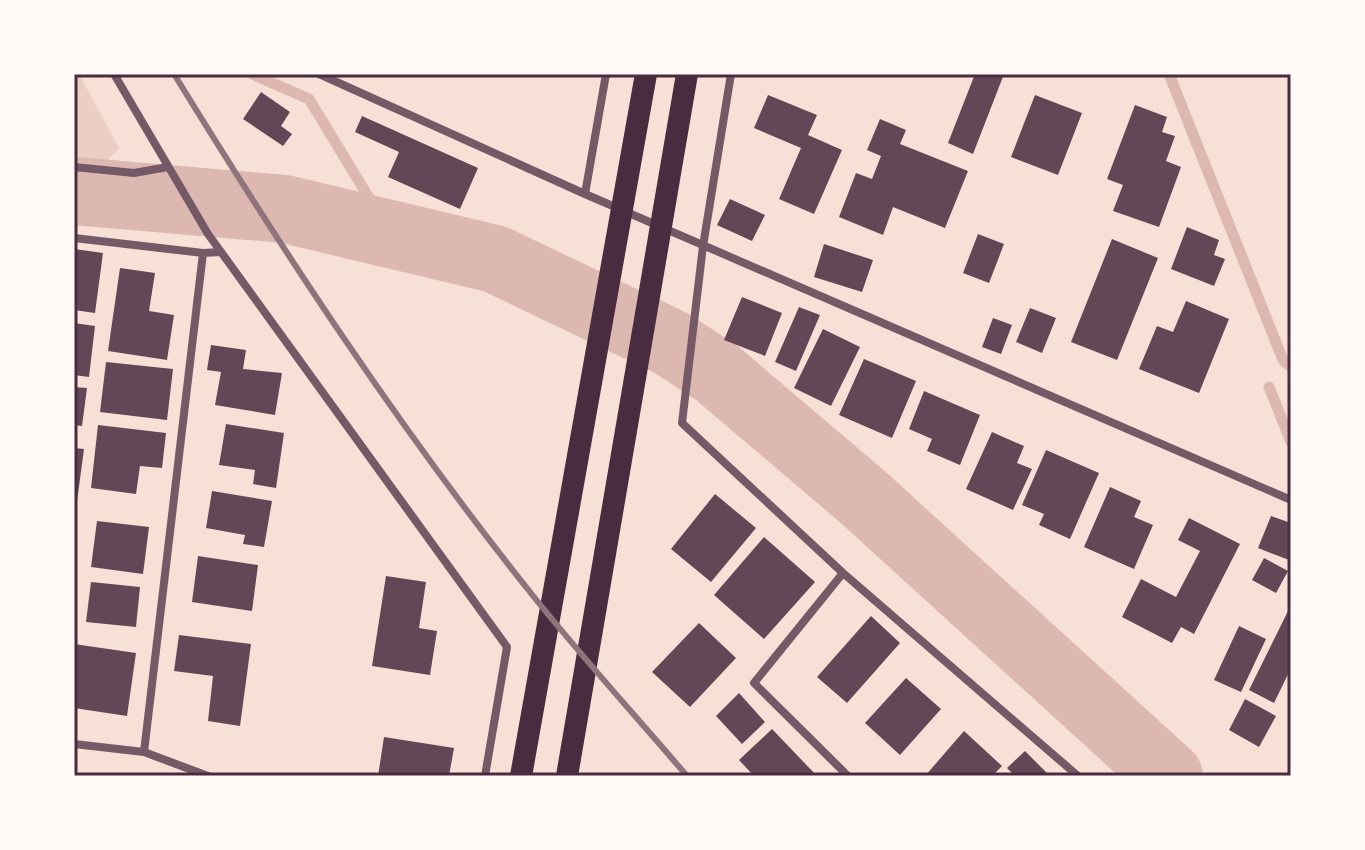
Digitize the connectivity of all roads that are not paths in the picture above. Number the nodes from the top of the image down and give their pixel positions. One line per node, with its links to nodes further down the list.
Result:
1 (114, 74): 8 (street)
2 (319, 74): 9 (street)
3 (606, 74): 9 (street)
4 (646, 74): 20 (highway)
5 (687, 74): 21 (highway)
6 (731, 74): 11 (street)
7 (74, 167): 8 (street)
8 (168, 167): 12 (street)
9 (585, 194): 11 (street)
10 (74, 238): 13 (street)
11 (703, 246): 14 (street); 15 (street)
12 (221, 252): 13 (street); 19 (street)
13 (203, 253): 17 (street)
14 (1291, 500)
15 (843, 573): 22 (street); 23 (street)
16 (74, 744): 17 (street)
17 (144, 752): 18 (street)
18 (208, 776)
19 (485, 776)
20 (521, 776)
21 (567, 776)
22 (848, 776)
23 (1078, 776)

